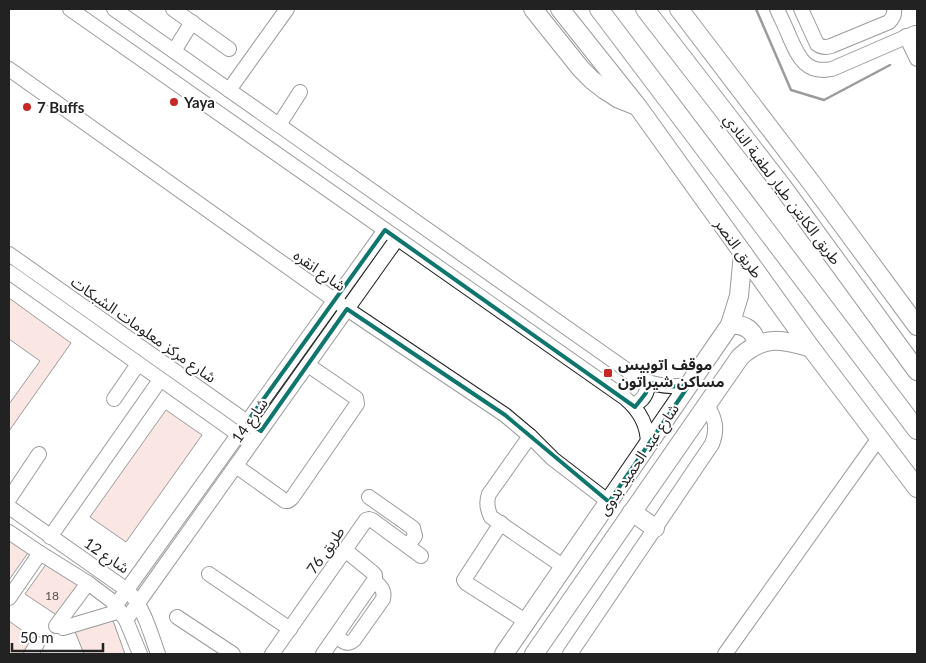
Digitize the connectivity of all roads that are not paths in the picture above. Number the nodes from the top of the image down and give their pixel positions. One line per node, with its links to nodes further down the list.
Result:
1 (70, 9): 23 (street)
2 (114, 9): 16 (street)
3 (173, 9): 13 (street)
4 (287, 9): 19 (street)
5 (533, 9): 21 (main road)
6 (560, 9): 21 (main road, طريق النصر)
7 (599, 9): 44 (main road)
8 (645, 9): 36 (main road, طريق الكابتن طيار لطفية النادي)
9 (679, 9): 31 (main road, طريق الكابتن طيار لطفية النادي)
10 (777, 9): 14 (street)
11 (801, 9): 12 (street)
12 (894, 9)
13 (192, 22): 15 (street); 16 (street)
14 (912, 35): 17 (street)
15 (230, 49)
16 (174, 51): 19 (street)
17 (917, 59)
18 (9, 69): 28 (street, شارع انقره)
19 (229, 90): 22 (street)
20 (300, 92): 22 (street)
21 (638, 107): 25 (main road, طريق النصر)
22 (279, 125): 38 (street)
23 (385, 230): 24 (street); 28 (street, شارع 14)
24 (397, 238): 29 (street, شارع 14); 41 (street)
25 (743, 253): 30 (main road, شارع عبد الحميد بدوى); 33 (main road, طريق النصر)
26 (9, 254): 43 (street, شارع مركز معلومات الشبكات)
27 (9, 272): 34 (street, شارع مركز معلومات الشبكات)
28 (335, 300): 29 (street, شارع انقره); 43 (street, شارع 14)
29 (347, 309): 35 (street, شارع 14); 47 (street, شارع انقره)
30 (730, 325): 32 (main road); 39 (main road, شارع عبد الحميد بدوى)
31 (917, 326)
32 (757, 344): 33 (main road); 42 (main road, شارع عبد الحميد بدوى)
33 (811, 348): 48 (main road, طريق النصر)
34 (138, 364): 37 (street, شارع مركز معلومات الشبكات); 40 (street)
35 (308, 365): 45 (street, شارع 14); 52 (street)
36 (917, 371)
37 (160, 380): 46 (street, شارع مركز معلومات الشبكات); 62 (street)
38 (648, 382): 39 (street); 41 (street)
39 (689, 385): 50 (main road, شارع عبد الحميد بدوى)
40 (114, 399)
41 (633, 405): 50 (street)
42 (707, 405): 58 (main road, شارع عبد الحميد بدوى); 60 (street)
43 (247, 422): 45 (street, شارع مركز معلومات الشبكات); 46 (street, شارع 14)
44 (917, 430)
45 (260, 432): 49 (street, شارع 14)
46 (238, 435): 49 (street, شارع مركز معلومات الشبكات); 70 (street, شارع 14)
47 (530, 436): 56 (street, شارع انقره); 59 (street)
48 (879, 438): 53 (main road, طريق النصر); 85 (street)
49 (252, 444): 52 (street, شارع 14)
50 (648, 445): 56 (main road, شارع عبد الحميد بدوى)
51 (39, 454): 55 (street)
52 (236, 466): 72 (street, شارع 14)
53 (917, 488)
54 (369, 497): 63 (street)
55 (9, 499)
56 (609, 502): 67 (main road, شارع عبد الحميد بدوى)
57 (9, 507): 62 (street, شارع 12)
58 (632, 512): 60 (main road); 83 (main road, شارع عبد الحميد بدوى)
59 (501, 523): 67 (street); 75 (street)
60 (655, 528): 84 (street)
61 (9, 532): 65 (street)
62 (50, 537): 70 (street, شارع 12)
63 (408, 546): 64 (street, طريق 76); 66 (street, طريق 76)
64 (345, 550): 76 (street, طريق 76); 81 (street)
65 (40, 553): 69 (street); 71 (street)
66 (422, 556)
67 (564, 567): 75 (main road, شارع عبد الحميد بدوى)
68 (209, 574): 76 (street)
69 (88, 583): 73 (street); 73 (street)
70 (127, 590): 72 (street, شارع 12); 73 (street, شارع 14)
71 (9, 598)
72 (138, 604): 73 (street, شارع 14); 78 (street, شارع 12)
73 (121, 612): 77 (street)
74 (177, 617): 79 (street)
75 (526, 622): 82 (main road, شارع عبد الحميد بدوى)
76 (290, 629): 80 (street, طريق 76)
77 (138, 653)
78 (158, 654)
79 (232, 654)
80 (272, 654)
81 (323, 654)
82 (504, 654)
83 (534, 654)
84 (570, 654)
85 (725, 654)

